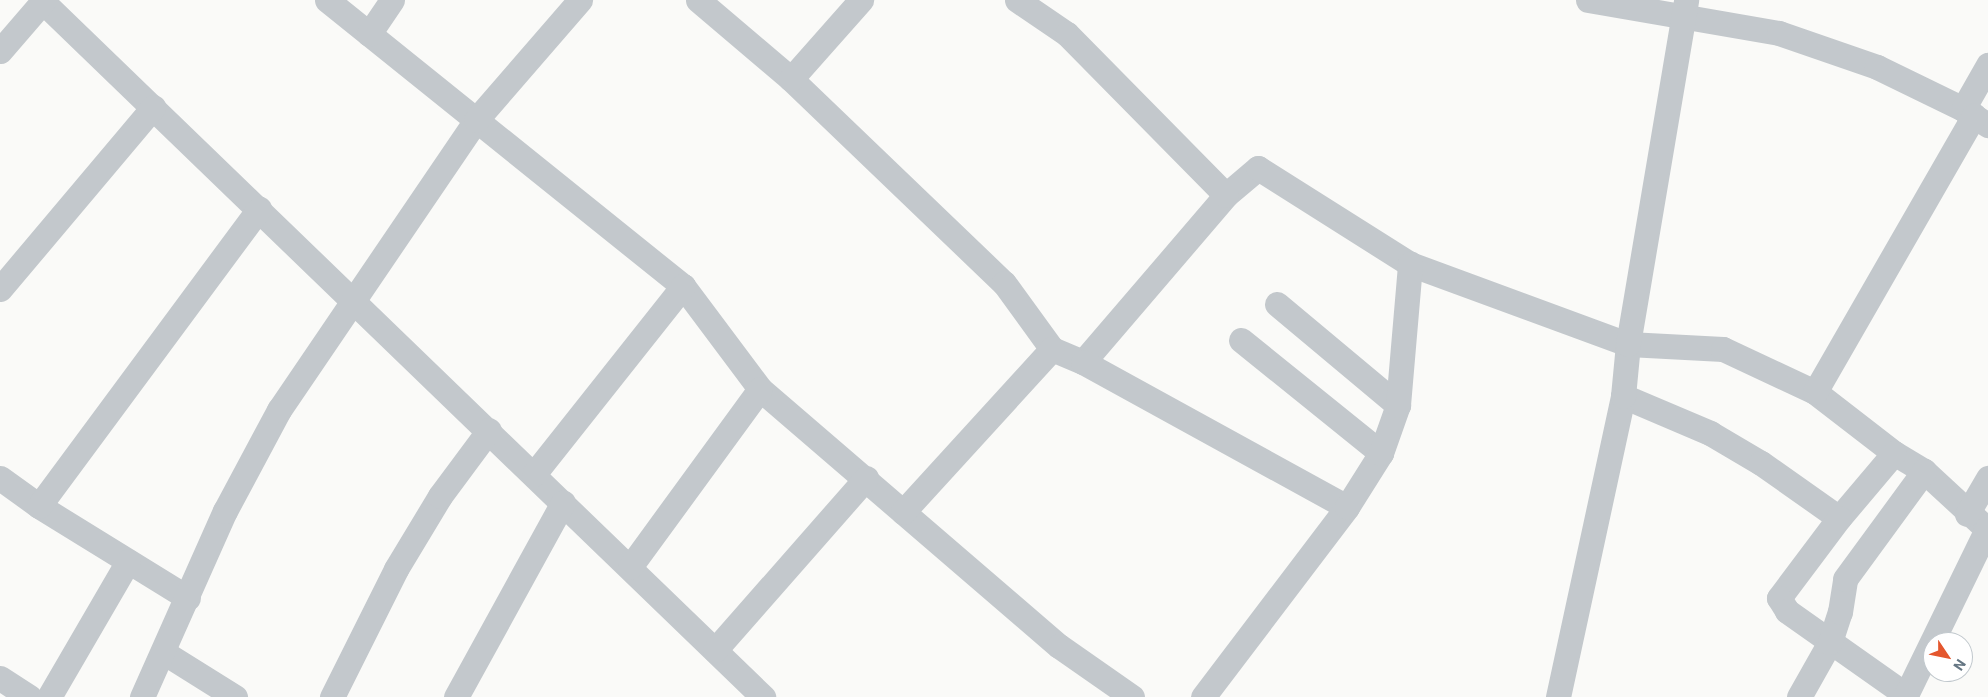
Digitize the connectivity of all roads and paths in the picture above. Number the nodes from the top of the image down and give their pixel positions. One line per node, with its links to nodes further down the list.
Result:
1 (43, 0): 11 (street); 14 (street)
2 (327, 0): 10 (street)
3 (392, 0): 10 (street)
4 (580, 0): 16 (street)
5 (698, 0): 13 (street)
6 (861, 0): 13 (street)
7 (1017, 0): 17 (street)
8 (1588, 0): 9 (street)
9 (1684, 8): 15 (street); 25 (street)
10 (369, 34): 16 (street)
11 (0, 51)
12 (1988, 65): 15 (street)
13 (791, 79): 26 (street)
14 (153, 107): 18 (street); 21 (street)
15 (1975, 116): 29 (street)
16 (476, 120): 20 (street); 22 (street)
17 (1226, 195): 19 (street); 27 (street)
18 (259, 209): 22 (street); 41 (street)
19 (1410, 264): 25 (street); 31 (street)
20 (683, 286): 28 (street); 36 (street)
21 (0, 289)
22 (352, 298): 32 (street); 49 (street)
23 (1277, 304): 31 (street)
24 (1241, 340): 34 (street)
25 (1628, 344): 29 (street); 30 (street)
26 (1052, 349): 27 (street); 43 (street)
27 (1082, 362): 42 (street)
28 (760, 389): 38 (street); 48 (street)
29 (1815, 392): 33 (street)
30 (1623, 396): 45 (street); 64 (street)
31 (1398, 405): 34 (street)
32 (489, 430): 36 (street); 60 (street)
33 (1894, 453): 35 (street); 45 (street)
34 (1381, 454): 42 (street)
35 (1924, 471): 44 (street); 50 (street)
36 (534, 474): 40 (street)
37 (0, 478): 41 (street)
38 (866, 478): 43 (street); 51 (street)
39 (1988, 478): 44 (street)
40 (563, 502): 48 (street); 61 (street)
41 (39, 506): 47 (street)
42 (1347, 507): 63 (street)
43 (902, 512): 54 (street)
44 (1967, 514): 46 (street)
45 (1840, 518): 50 (street)
46 (1988, 530): 55 (street)
47 (128, 561): 49 (street); 57 (street)
48 (630, 567): 51 (street)
49 (188, 598): 52 (street)
50 (1830, 642): 55 (street); 65 (street)
51 (715, 650): 62 (street)
52 (163, 652): 58 (street); 59 (street)
53 (0, 678): 56 (street)
54 (1116, 693)
55 (1905, 696)
56 (29, 697)
57 (49, 697)
58 (142, 697)
59 (234, 697)
60 (332, 697)
61 (456, 697)
62 (763, 697)
63 (1203, 697)
64 (1558, 697)
65 (1799, 697)

